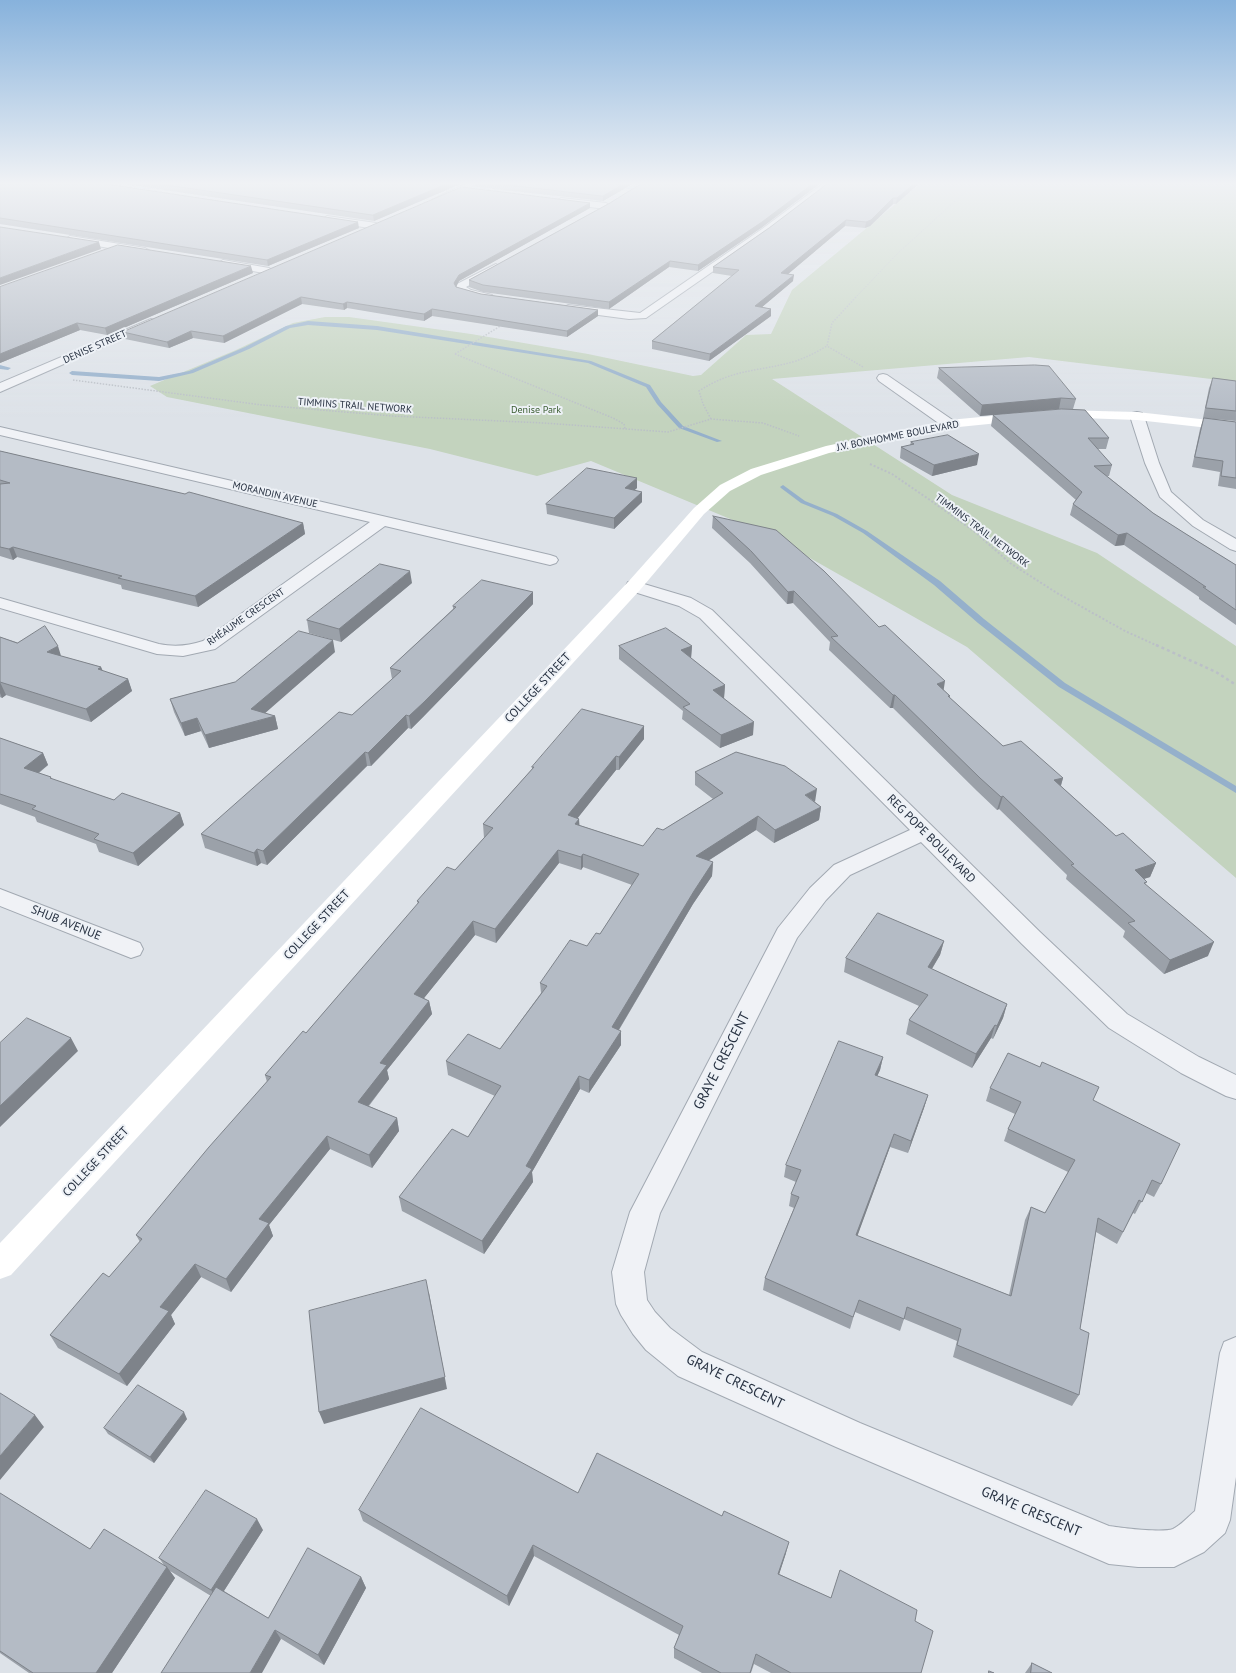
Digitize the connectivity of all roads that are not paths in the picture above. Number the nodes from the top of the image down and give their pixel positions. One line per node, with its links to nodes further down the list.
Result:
1 (723, 260): 6 (street)
2 (214, 262): 4 (street)
3 (504, 262): 5 (street)
4 (247, 280)
5 (497, 298)
6 (559, 306)
7 (161, 318): 9 (street, DENISE STREET)
8 (883, 378): 11 (street)
9 (0, 388)
10 (1137, 416): 11 (street, J.V. BONHOMME BOULEVARD); 12 (street, J.V. BONHOMME BOULEVARD); 15 (street)
11 (949, 424): 17 (street, J.V. BONHOMME BOULEVARD)
12 (1236, 427)
13 (0, 431): 14 (street, MORANDIN AVENUE)
14 (382, 521): 16 (street, MORANDIN AVENUE); 18 (street, RHÉAUME CRESCENT)
15 (1236, 546)
16 (550, 560)
17 (634, 586): 19 (street, REG POPE BOULEVARD); 23 (street, COLLEGE STREET)
18 (0, 603)
19 (924, 832): 22 (street, REG POPE BOULEVARD); 24 (street, GRAYE CRESCENT)
20 (0, 897): 21 (street, SHUB AVENUE)
21 (131, 949)
22 (1236, 1088)
23 (0, 1265)
24 (1236, 1353)

